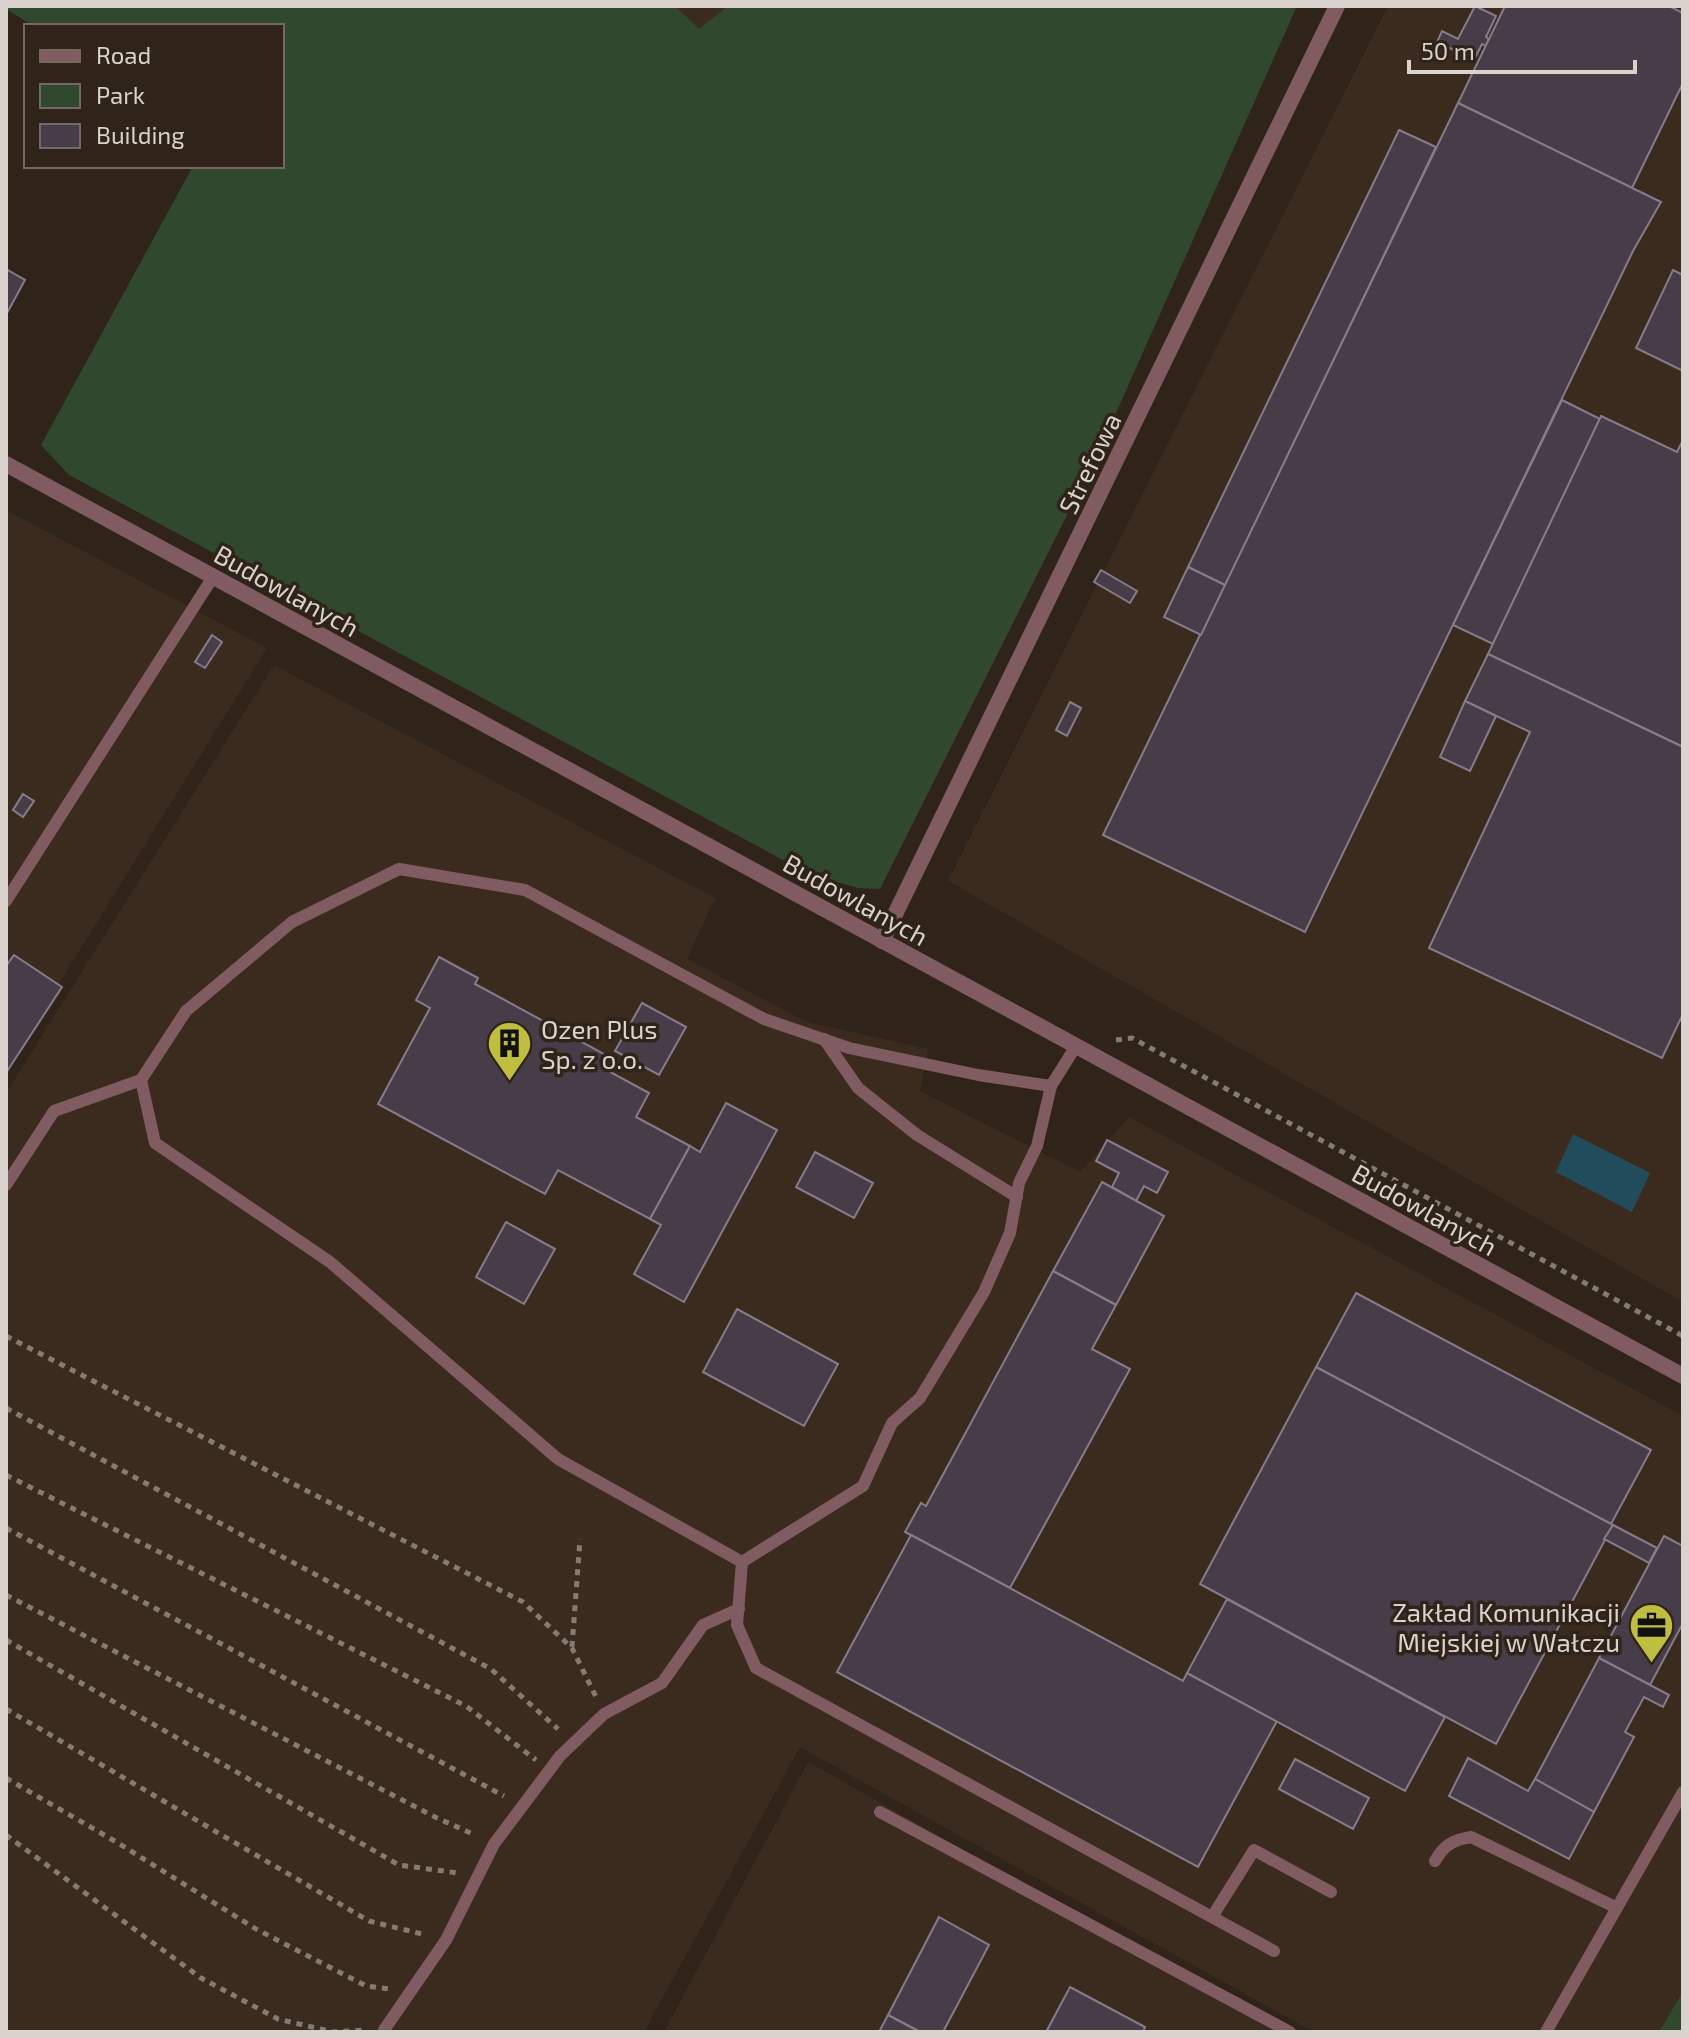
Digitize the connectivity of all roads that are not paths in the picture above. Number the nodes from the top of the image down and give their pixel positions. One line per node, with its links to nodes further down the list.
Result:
1 (1337, 6): 5 (street, Strefowa)
2 (6, 464): 3 (street, Budowlanych)
3 (213, 577): 4 (lane); 5 (street, Budowlanych)
4 (6, 901)
5 (882, 941): 7 (street, Budowlanych)
6 (824, 1039): 8 (lane); 9 (lane); 11 (lane)
7 (1076, 1046): 9 (lane); 12 (street, Budowlanych)
8 (141, 1080): 10 (lane); 13 (lane)
9 (1051, 1086): 11 (lane)
10 (6, 1185)
11 (1017, 1197): 13 (lane)
12 (1683, 1376)
13 (742, 1562): 14 (lane)
14 (739, 1609): 20 (lane); 22 (lane)
15 (1683, 1792): 19 (lane)
16 (880, 1812): 23 (lane)
17 (1435, 1861): 19 (lane)
18 (1331, 1892): 20 (lane)
19 (1617, 1908): 24 (lane)
20 (1212, 1917): 21 (lane)
21 (1274, 1951)
22 (384, 2030)
23 (1290, 2032)
24 (1546, 2032)

